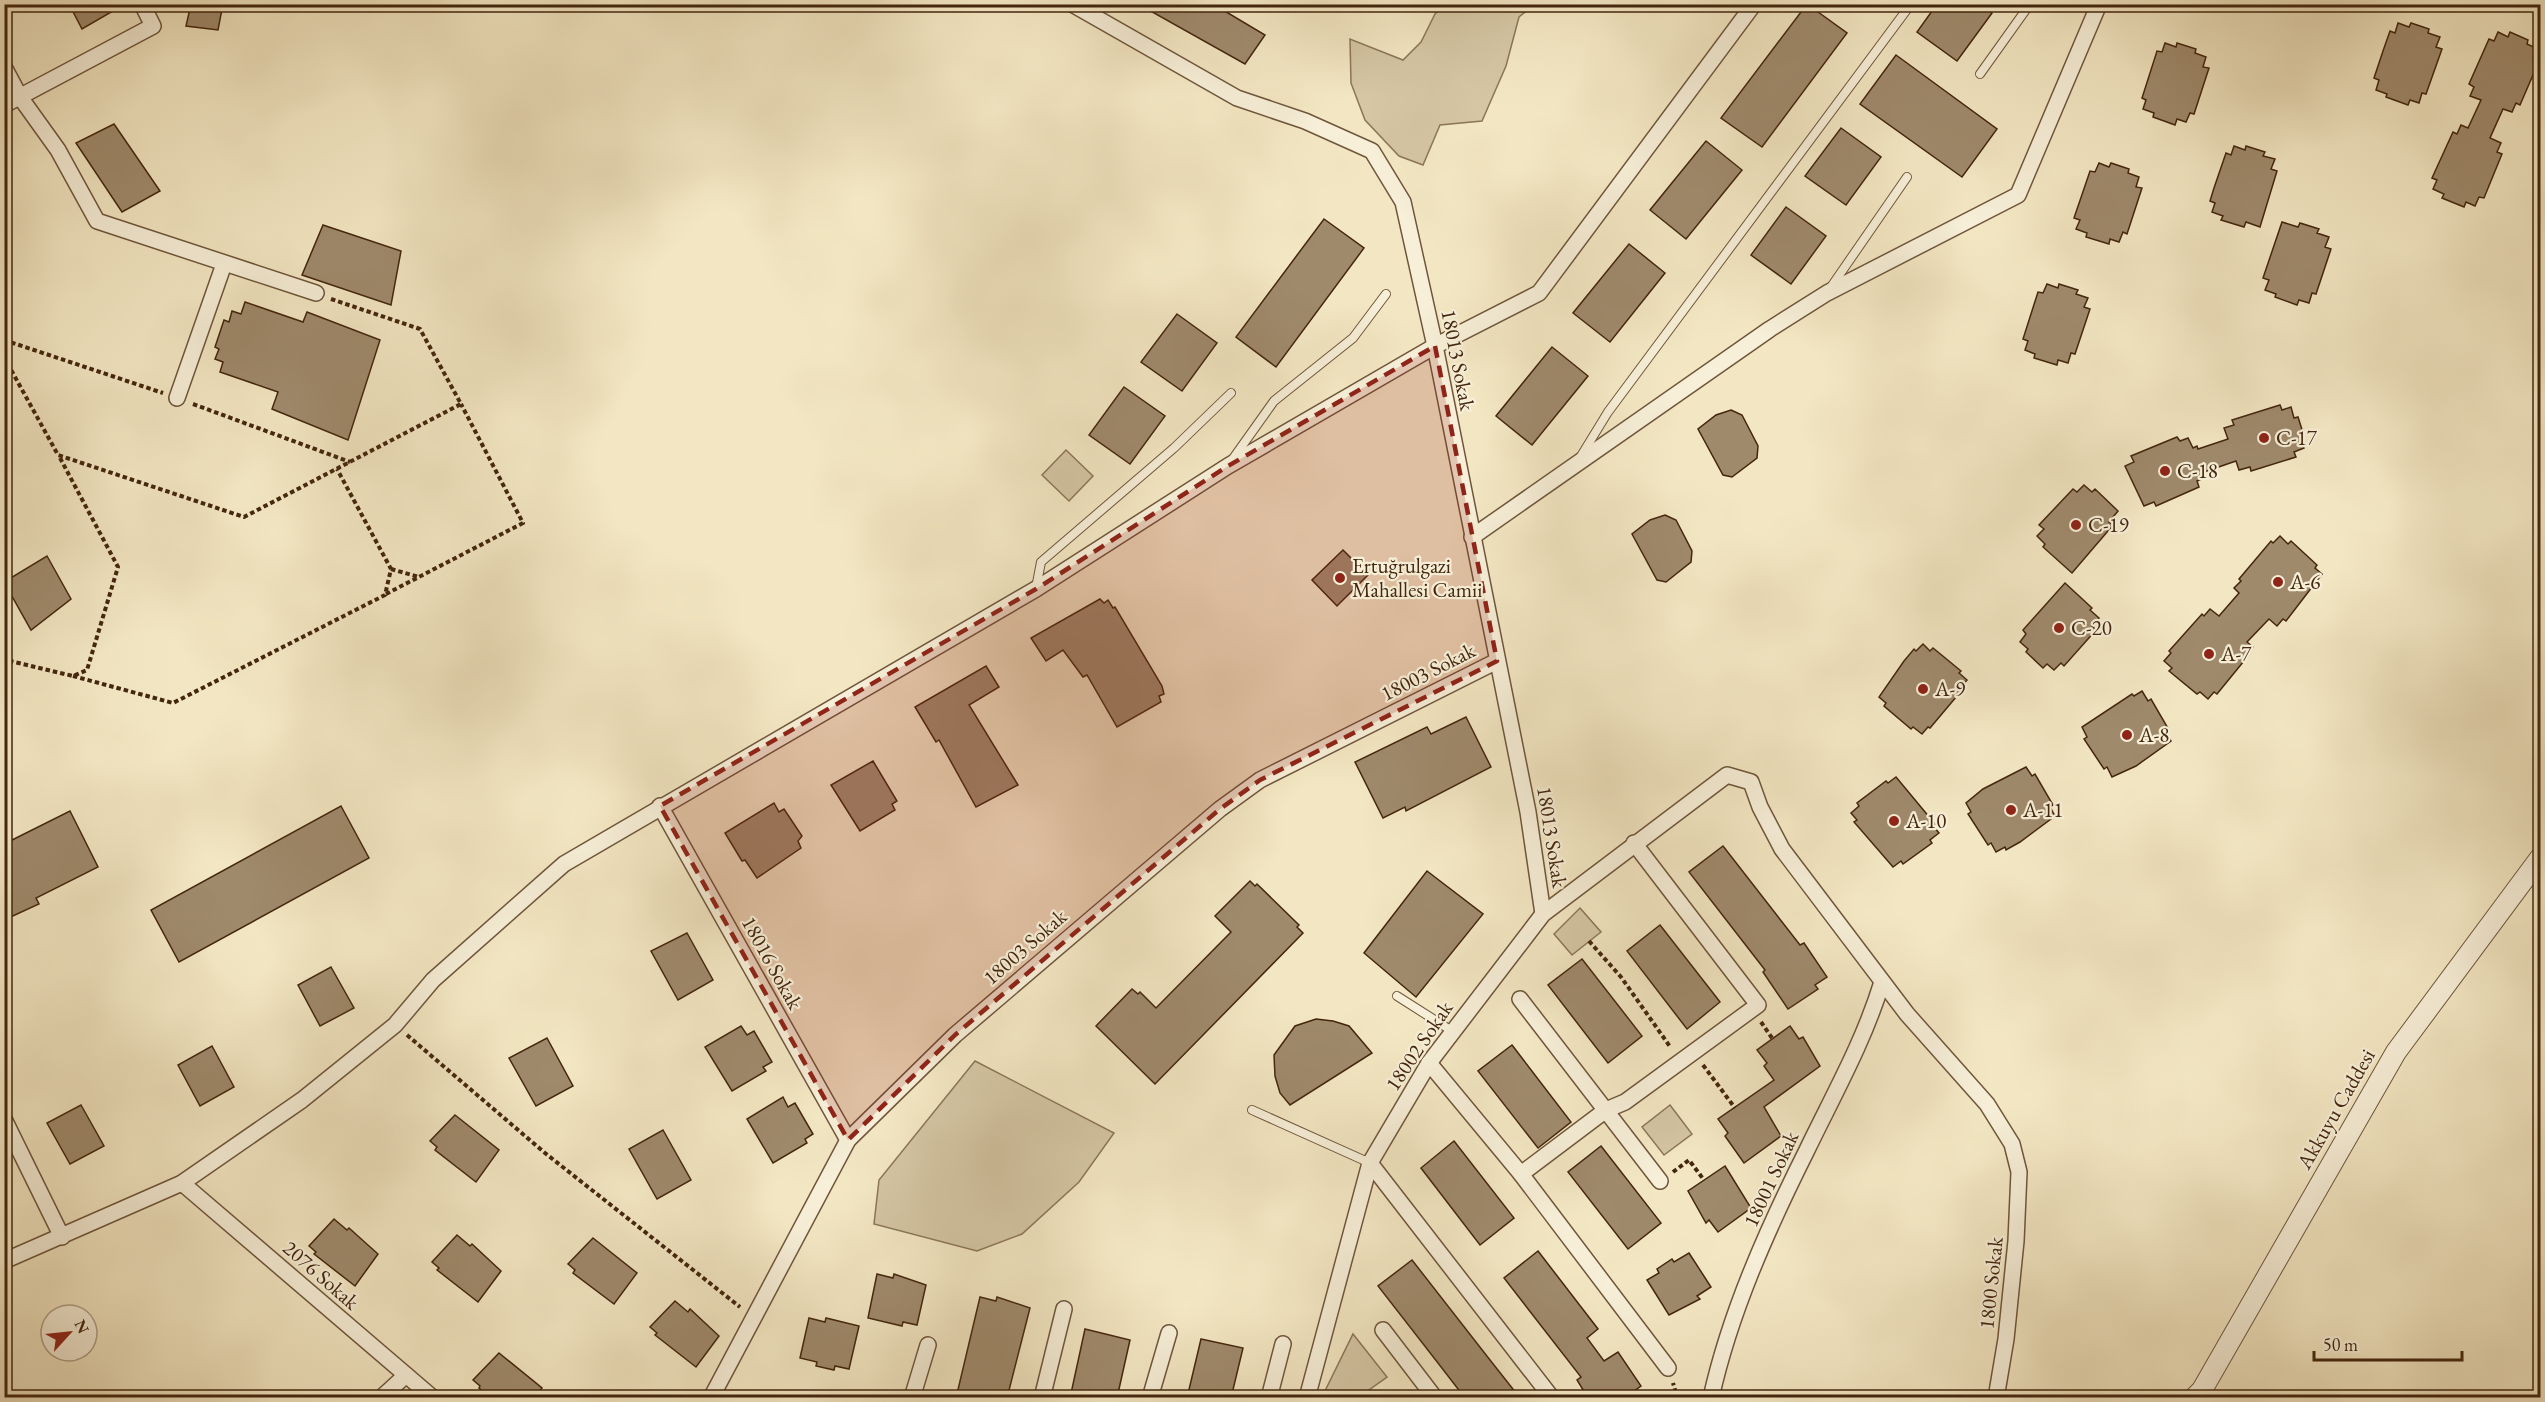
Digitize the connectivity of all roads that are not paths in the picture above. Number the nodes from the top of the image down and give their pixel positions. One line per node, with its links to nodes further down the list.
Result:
1 (142, 4): 9 (street)
2 (1072, 4): 16 (street, 18013 Sokak)
3 (1754, 4): 16 (street)
4 (1911, 4): 19 (lane)
5 (2030, 4): 8 (lane)
6 (2099, 4): 14 (street)
7 (4, 67): 9 (street)
8 (1980, 74)
9 (20, 97): 10 (street); 12 (street)
10 (4, 105)
11 (1907, 177): 14 (lane)
12 (224, 264): 13 (street); 18 (street)
13 (316, 293)
14 (1827, 293): 19 (street)
15 (1386, 294): 20 (lane)
16 (1435, 346): 20 (street); 21 (street, 18013 Sokak)
17 (1232, 393): 22 (lane)
18 (177, 398)
19 (1578, 462): 21 (street)
20 (1228, 466): 22 (street)
21 (1472, 537): 23 (street, 18013 Sokak)
22 (1036, 589): 24 (street)
23 (1497, 661): 27 (street, 18013 Sokak); 36 (street, 18003 Sokak)
24 (660, 806): 36 (street, 18016 Sokak); 40 (street)
25 (1634, 843): 27 (street, 18002 Sokak); 28 (street, 18002 Sokak); 34 (street)
26 (2541, 858): 62 (street, Akkuyu Caddesi)
27 (1544, 914): 31 (street, 18002 Sokak)
28 (1882, 982): 60 (street, 18001 Sokak); 61 (street, 1800 Sokak)
29 (1397, 996): 31 (lane)
30 (1520, 999): 34 (street)
31 (1452, 1031): 32 (street, 18002 Sokak)
32 (1429, 1063): 37 (street, 18002 Sokak); 38 (street)
33 (1252, 1110): 37 (lane)
34 (1606, 1110): 38 (street); 39 (street)
35 (4, 1119): 41 (street)
36 (848, 1140): 52 (street, 18003 Sokak)
37 (1370, 1163): 57 (street, 18002 Sokak); 59 (street)
38 (1521, 1174): 48 (street)
39 (1660, 1181)
40 (182, 1184): 41 (street); 49 (street, 2076 Sokak)
41 (62, 1237): 42 (street)
42 (4, 1261)
43 (1064, 1309): 54 (street)
44 (1383, 1330): 58 (street)
45 (1169, 1333): 55 (street)
46 (1282, 1344): 56 (street)
47 (928, 1345): 53 (street)
48 (1668, 1368)
49 (406, 1375): 50 (street); 51 (street, 2076 Sokak)
50 (381, 1398)
51 (434, 1398)
52 (711, 1398)
53 (912, 1398)
54 (1042, 1398)
55 (1150, 1398)
56 (1269, 1398)
57 (1307, 1398)
58 (1435, 1398)
59 (1552, 1398)
60 (1712, 1398)
61 (1996, 1398)
62 (2194, 1398)

